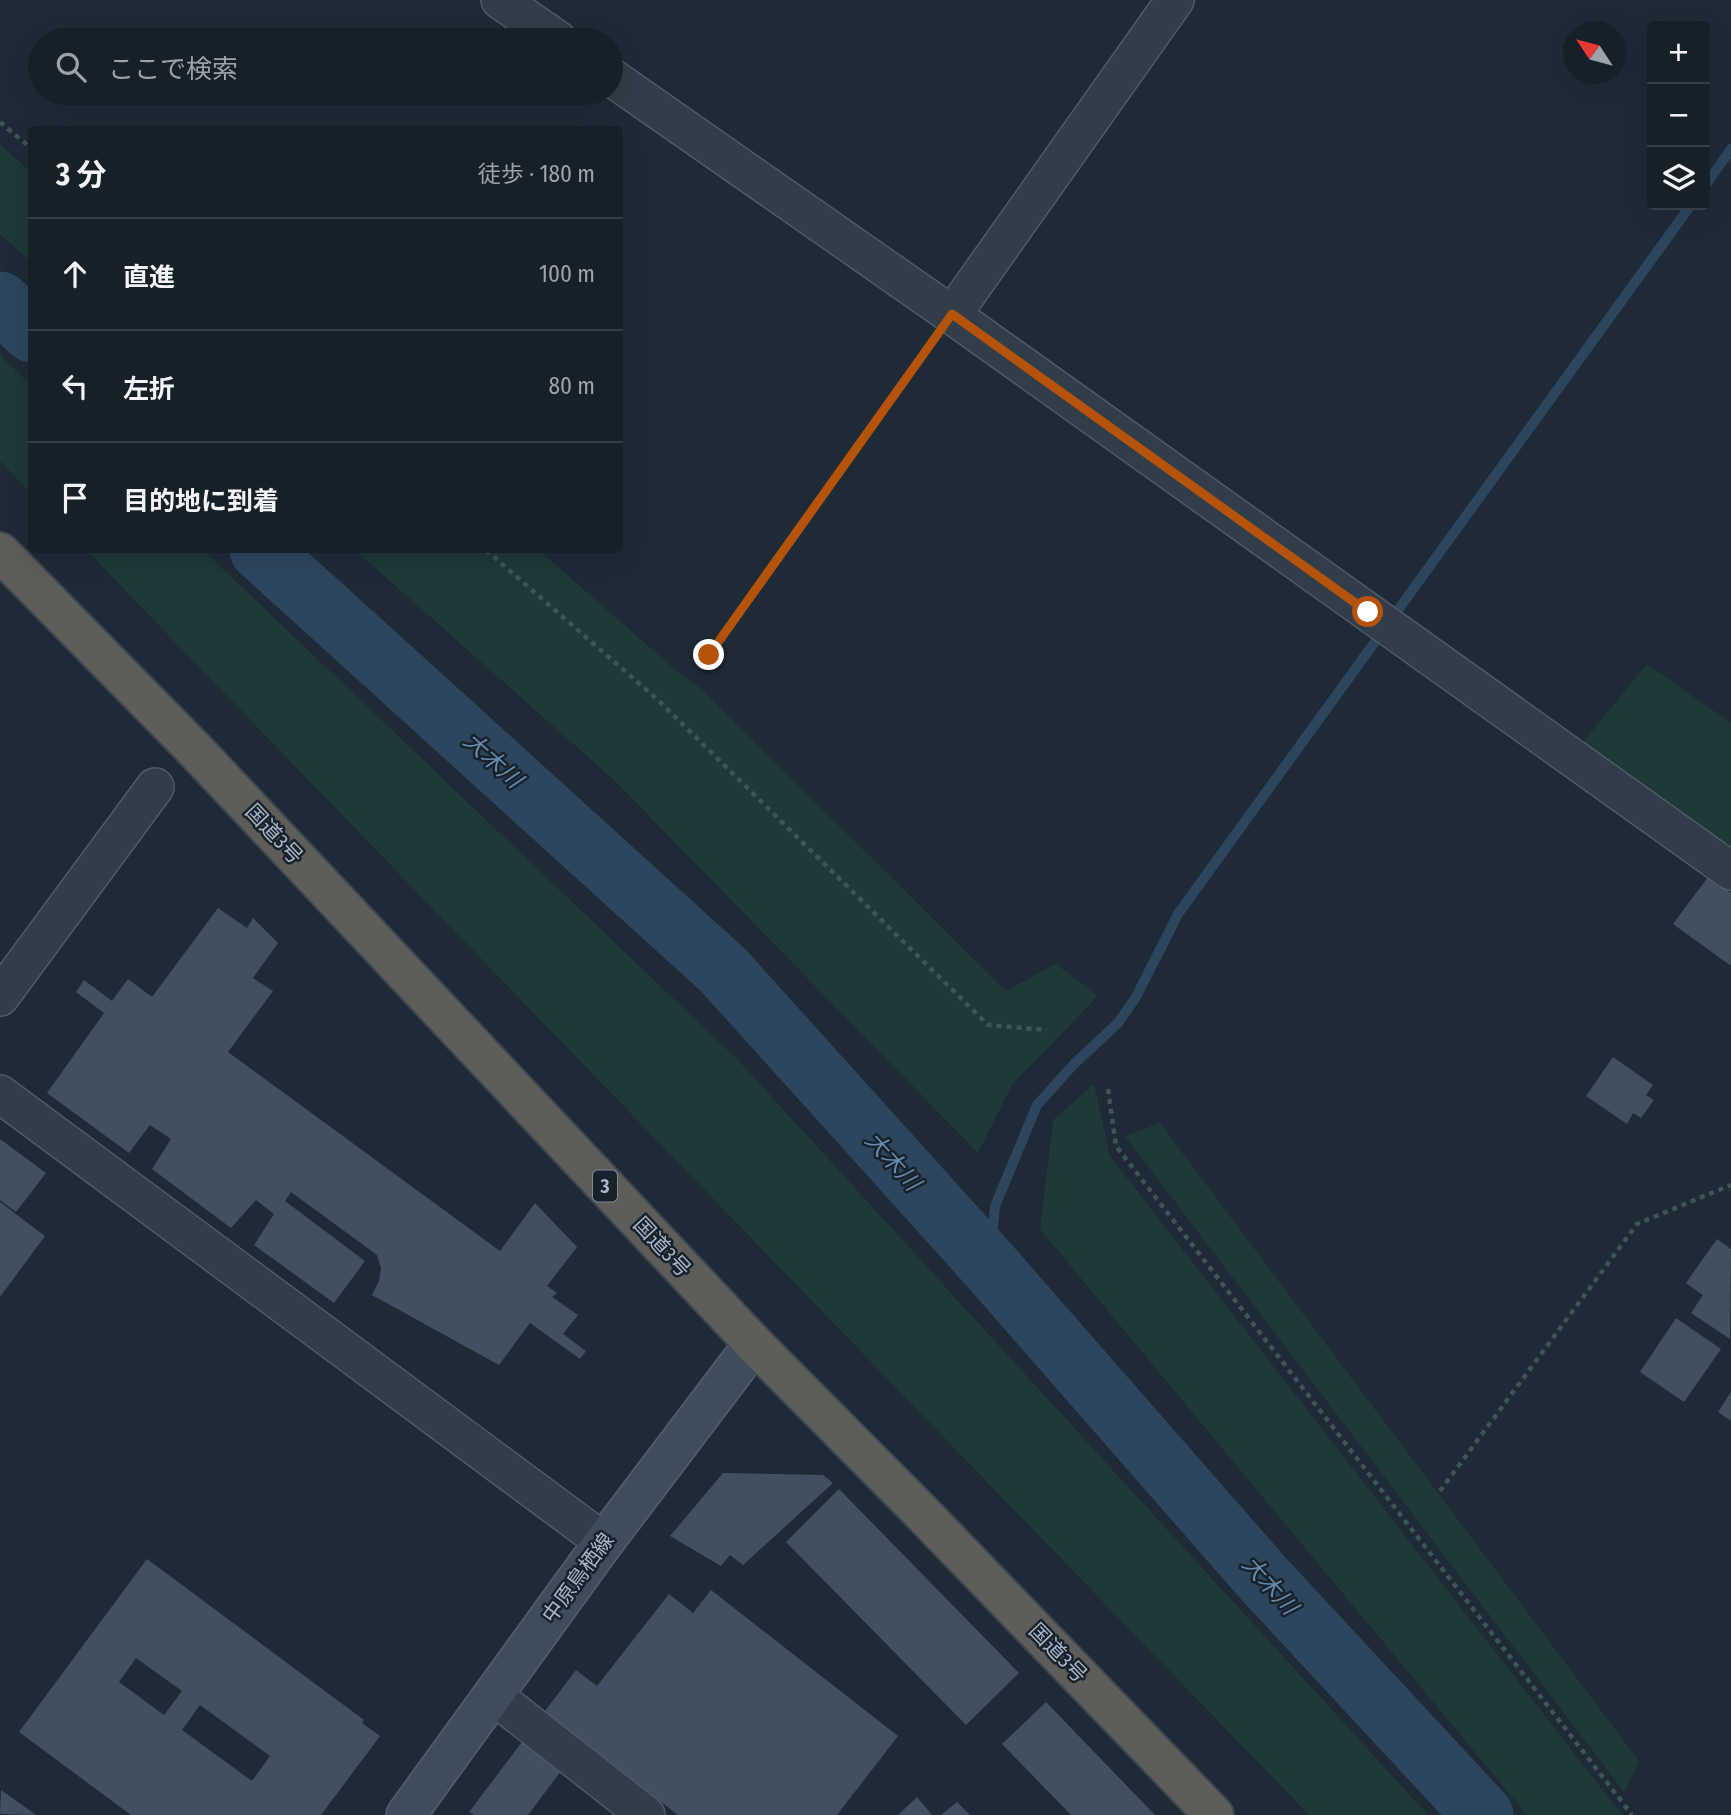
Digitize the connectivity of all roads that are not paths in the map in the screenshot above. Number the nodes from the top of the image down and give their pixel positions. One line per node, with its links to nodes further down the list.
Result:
1 (500, 0): 3 (street)
2 (1175, 0): 5 (street)
3 (541, 28)
4 (623, 85): 5 (street)
5 (952, 314): 8 (street)
6 (0, 552): 11 (highway, 国道3号 / 3)
7 (155, 787): 9 (street)
8 (1731, 871)
9 (0, 997)
10 (0, 1094): 12 (street)
11 (754, 1344): 12 (main road, 中原鳥栖線); 16 (highway, 国道3号 / 3)
12 (604, 1542): 13 (main road, 中原鳥栖線)
13 (494, 1696): 14 (main road, 中原鳥栖線); 15 (street)
14 (406, 1815)
15 (646, 1815)
16 (1214, 1815)

